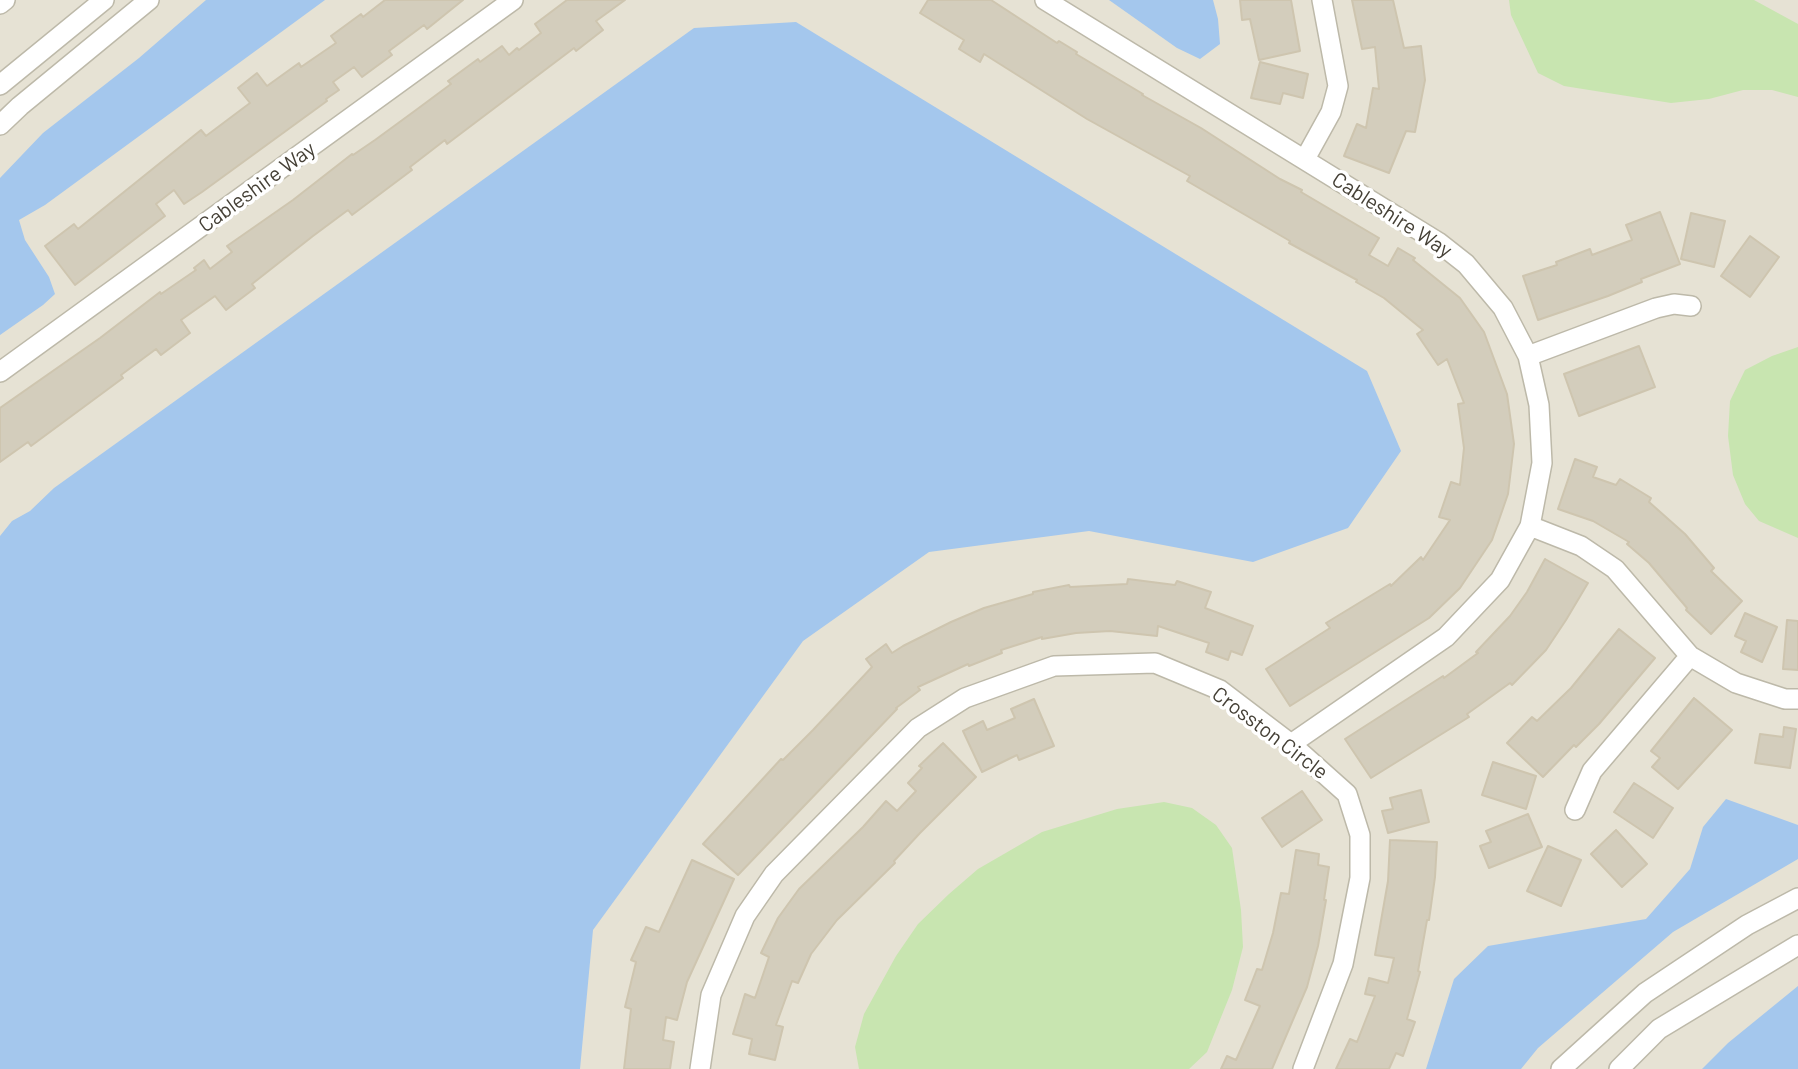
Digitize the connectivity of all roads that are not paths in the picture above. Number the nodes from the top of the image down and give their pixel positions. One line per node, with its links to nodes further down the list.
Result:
1 (5, 0): 7 (street)
2 (104, 0): 8 (street)
3 (149, 0): 9 (street)
4 (513, 0): 13 (street, Cableshire Way)
5 (1045, 0): 10 (street, Cableshire Way)
6 (1322, 0): 10 (street)
7 (0, 4)
8 (0, 85)
9 (1, 121)
10 (1305, 159): 12 (street, Cableshire Way)
11 (1691, 306): 12 (street)
12 (1528, 356): 14 (street, Cableshire Way)
13 (0, 372)
14 (1530, 526): 15 (street); 17 (street, Cableshire Way)
15 (1690, 656): 16 (street); 18 (street)
16 (1798, 699)
17 (1291, 744): 21 (street, Crosston Circle); 22 (street, Crosston Circle)
18 (1575, 810)
19 (1798, 898): 23 (street)
20 (1798, 945): 24 (street)
21 (700, 1069)
22 (1303, 1069)
23 (1561, 1069)
24 (1619, 1069)

